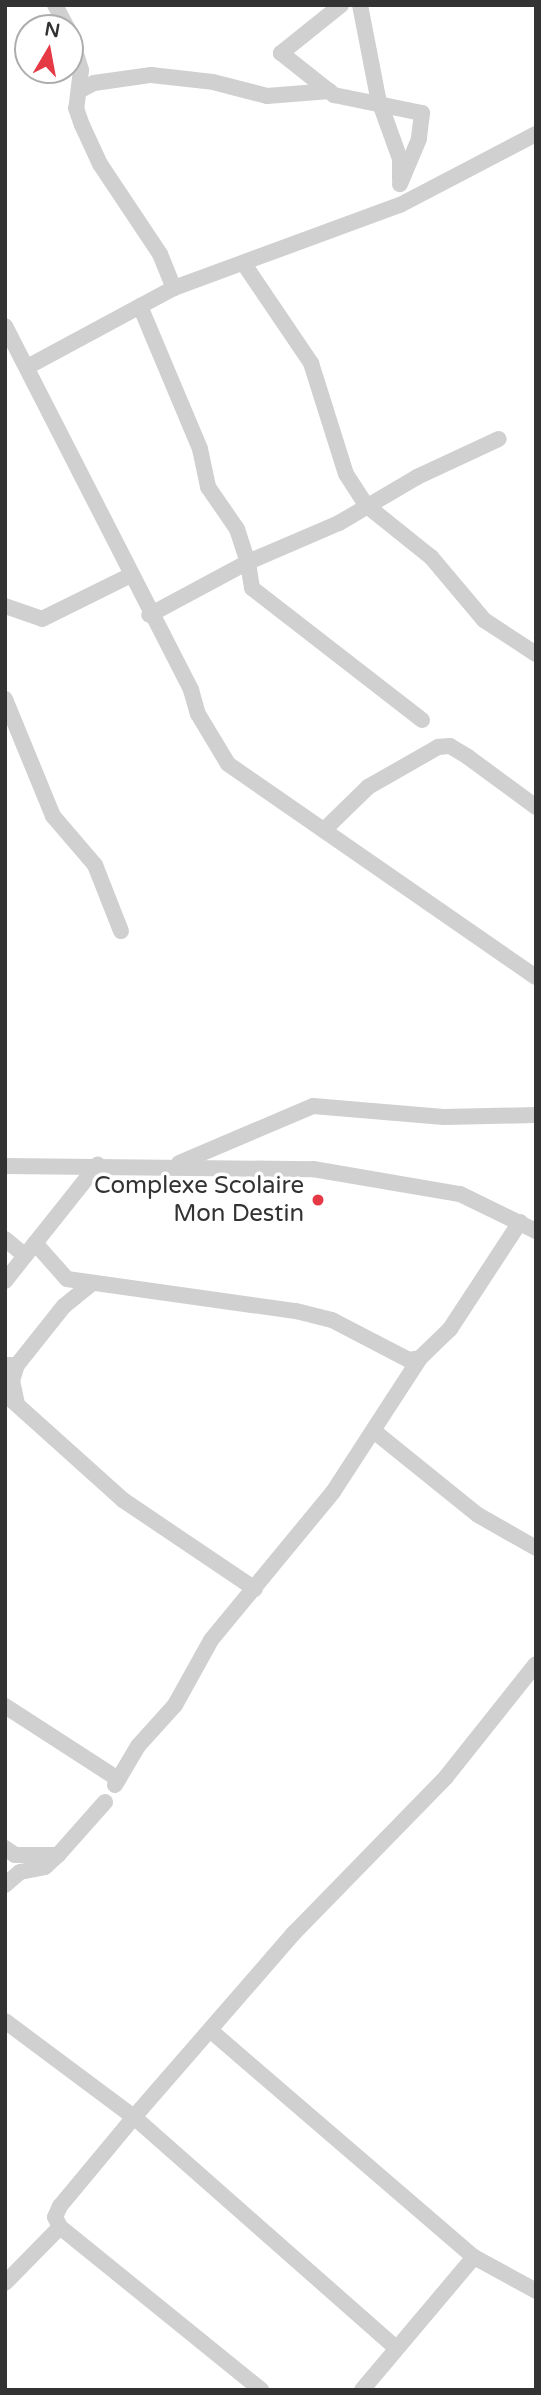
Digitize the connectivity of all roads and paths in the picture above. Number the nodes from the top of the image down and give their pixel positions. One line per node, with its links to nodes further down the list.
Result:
1 (341, 5): 5 (street)
2 (360, 5): 6 (street)
3 (80, 84): 4 (street)
4 (79, 91): 5 (street); 11 (street)
5 (330, 91): 6 (street)
6 (381, 106): 8 (street); 8 (street)
7 (536, 134): 9 (street)
8 (400, 184): 9 (street)
9 (400, 205): 10 (street)
10 (244, 264): 11 (street); 16 (street)
11 (174, 288): 12 (street)
12 (140, 306): 14 (street); 17 (street)
13 (7, 334): 14 (street)
14 (29, 366): 18 (street)
15 (499, 439): 16 (street)
16 (366, 505): 17 (street); 21 (street)
17 (248, 562): 20 (street); 24 (street)
18 (131, 575): 19 (street); 20 (street)
19 (5, 606)
20 (149, 615): 26 (street)
21 (536, 654)
22 (5, 698): 23 (street)
23 (8, 719): 27 (street)
24 (422, 720)
25 (536, 807): 26 (street)
26 (324, 831): 28 (street)
27 (121, 931)
28 (536, 977)
29 (536, 1115): 32 (street)
30 (67, 1164): 31 (street); 33 (street); 34 (street)
31 (98, 1164): 32 (street); 34 (street)
32 (173, 1165): 35 (street)
33 (5, 1166)
34 (72, 1198): 37 (street)
35 (531, 1227): 40 (street)
36 (5, 1239): 37 (street)
37 (30, 1249): 38 (street); 39 (street)
38 (5, 1281)
39 (90, 1285): 40 (street); 41 (street)
40 (420, 1359): 43 (street)
41 (11, 1365): 42 (street)
42 (11, 1399): 45 (street)
43 (375, 1432): 44 (street); 45 (street)
44 (536, 1548)
45 (255, 1590): 47 (street)
46 (536, 1664): 53 (street)
47 (5, 1706)
48 (105, 1802): 50 (street)
49 (5, 1848): 50 (street)
50 (58, 1855): 51 (street)
51 (5, 1885)
52 (5, 2021): 54 (street)
53 (211, 2031): 54 (street); 56 (street)
54 (134, 2117): 55 (street); 59 (street)
55 (60, 2227): 57 (street); 60 (street)
56 (474, 2257): 58 (street); 59 (street)
57 (5, 2283)
58 (536, 2291)
59 (396, 2348): 61 (street)
60 (261, 2390)
61 (362, 2390)

